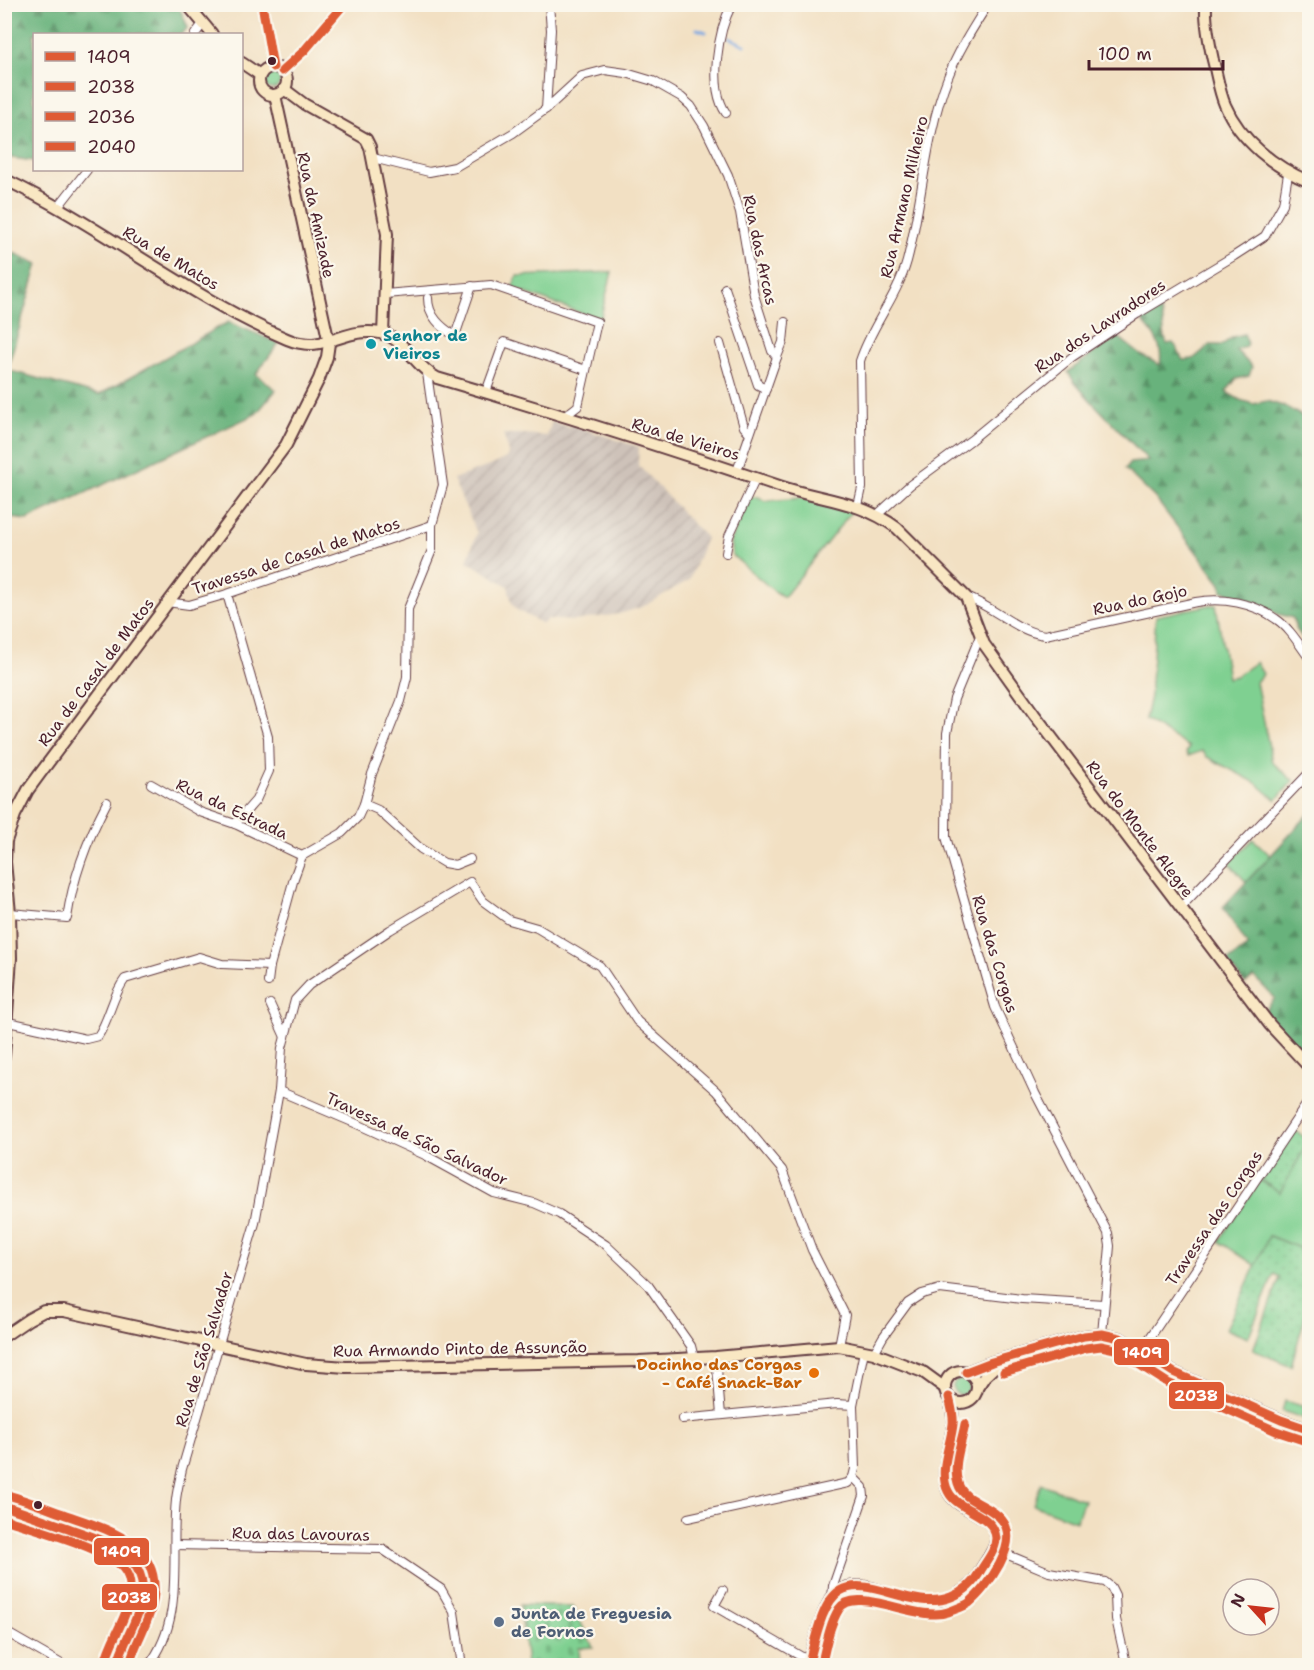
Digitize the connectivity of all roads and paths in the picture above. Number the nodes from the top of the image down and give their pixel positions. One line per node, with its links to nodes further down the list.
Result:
1 (187, 4): 8 (street)
2 (262, 4): 12 (street)
3 (344, 4): 12 (street)
4 (549, 4): 15 (street)
5 (732, 4): 16 (street)
6 (988, 4): 40 (street, Rua Armano Milheiro)
7 (1206, 4): 19 (street)
8 (202, 25): 9 (street); 10 (street)
9 (196, 33)
10 (211, 33)
11 (243, 64): 13 (street)
12 (277, 69): 13 (street); 14 (street)
13 (260, 75): 14 (street)
14 (279, 92): 17 (street); 29 (street, Rua da Amizade)
15 (546, 109): 17 (street, Rua das Arcas); 31 (street, Rua das Arcas)
16 (726, 113)
17 (373, 158): 25 (street)
18 (86, 171): 22 (street)
19 (1288, 174): 21 (street); 41 (street, Rua dos Lavradores)
20 (4, 179): 22 (street, Rua de Matos)
21 (1310, 182)
22 (58, 207): 29 (street, Rua de Matos)
23 (472, 286): 25 (street); 26 (street); 32 (street)
24 (725, 288): 34 (street)
25 (385, 294): 28 (street)
26 (428, 298)
27 (785, 322): 31 (street)
28 (383, 334): 29 (street); 33 (street, Rua de Vieiros)
29 (329, 343): 46 (street, Rua de Casal de Matos)
30 (720, 343): 37 (street)
31 (777, 357): 34 (street)
32 (586, 370): 35 (street); 36 (street)
33 (427, 373): 35 (street, Rua de Vieiros); 42 (street)
34 (766, 388): 37 (street)
35 (486, 392): 36 (street, Rua de Vieiros)
36 (566, 416): 38 (street, Rua de Vieiros)
37 (750, 433): 38 (street)
38 (737, 471): 39 (street, Rua de Vieiros)
39 (756, 478): 40 (street, Rua de Vieiros); 43 (street)
40 (858, 506): 41 (street, Rua de Vieiros)
41 (877, 515): 45 (street, Rua de Vieiros)
42 (432, 525): 44 (street, Travessa de Casal de Matos); 52 (street)
43 (726, 553)
44 (227, 594): 46 (street, Travessa de Casal de Matos); 53 (street)
45 (966, 597): 47 (street, Rua do Monte Alegre); 48 (street, Rua do Gojo)
46 (167, 602): 56 (street, Rua de Casal de Matos)
47 (980, 636): 57 (street, Rua do Monte Alegre); 69 (street, Rua das Corgas)
48 (1310, 659)
49 (1310, 772): 57 (street)
50 (151, 784): 53 (street, Rua da Estrada)
51 (107, 802): 58 (street)
52 (364, 804): 54 (street); 55 (street)
53 (235, 824): 54 (street, Rua da Estrada)
54 (302, 856): 60 (street)
55 (470, 859)
56 (5, 862): 58 (street, Rua de Casal de Matos)
57 (1181, 907): 66 (street, Rua do Monte Alegre)
58 (10, 913): 59 (street, Rua de Casal de Matos)
59 (8, 957): 63 (street, Rua de Casal de Matos)
60 (270, 966): 61 (street); 63 (street)
61 (268, 982)
62 (270, 1004): 64 (street)
63 (8, 1022): 65 (street, Rua de Casal de Matos)
64 (285, 1037): 67 (street, Rua de São Salvador); 72 (street, Rua de São Salvador)
65 (4, 1056)
66 (1310, 1068)
67 (279, 1091): 73 (street, Rua de São Salvador); 77 (street, Travessa de São Salvador)
68 (1310, 1099): 74 (street, Travessa das Corgas)
69 (1104, 1304): 70 (street, Rua das Corgas); 75 (street)
70 (1102, 1334): 74 (street); 78 (street)
71 (4, 1336): 73 (street, Rua Armando Pinto de Assunção)
72 (840, 1346): 75 (street, Rua Armando Pinto de Assunção); 76 (street, Rua Armando Pinto de Assunção)
73 (218, 1347): 77 (street, Rua Armando Pinto de Assunção); 93 (street, Rua de São Salvador)
74 (1141, 1351): 89 (street)
75 (869, 1352): 79 (street, Rua Armando Pinto de Assunção); 85 (street)
76 (716, 1357): 77 (street, Rua Armando Pinto de Assunção); 86 (street)
77 (694, 1358)
78 (1001, 1361): 80 (street); 82 (street)
79 (923, 1372): 81 (street, Rua Armando Pinto de Assunção); 83 (street, Rua Armando Pinto de Assunção)
80 (966, 1372): 81 (street); 82 (street)
81 (952, 1374): 83 (street)
82 (976, 1388): 84 (street)
83 (947, 1392): 84 (street); 88 (street)
84 (969, 1400): 88 (street)
85 (852, 1404): 86 (street); 90 (street)
86 (721, 1415): 87 (street)
87 (682, 1419)
88 (953, 1422): 94 (street)
89 (1310, 1430)
90 (853, 1477): 92 (street); 96 (street)
91 (4, 1506): 100 (street)
92 (687, 1518)
93 (175, 1545): 101 (street, Rua de São Salvador); 102 (street, Rua das Lavouras)
94 (994, 1549): 96 (street); 103 (street)
95 (723, 1590): 98 (street)
96 (832, 1598): 98 (street)
97 (4, 1631): 99 (street)
98 (808, 1663)
99 (65, 1665)
100 (117, 1665)
101 (148, 1665)
102 (462, 1665)
103 (1126, 1665)

